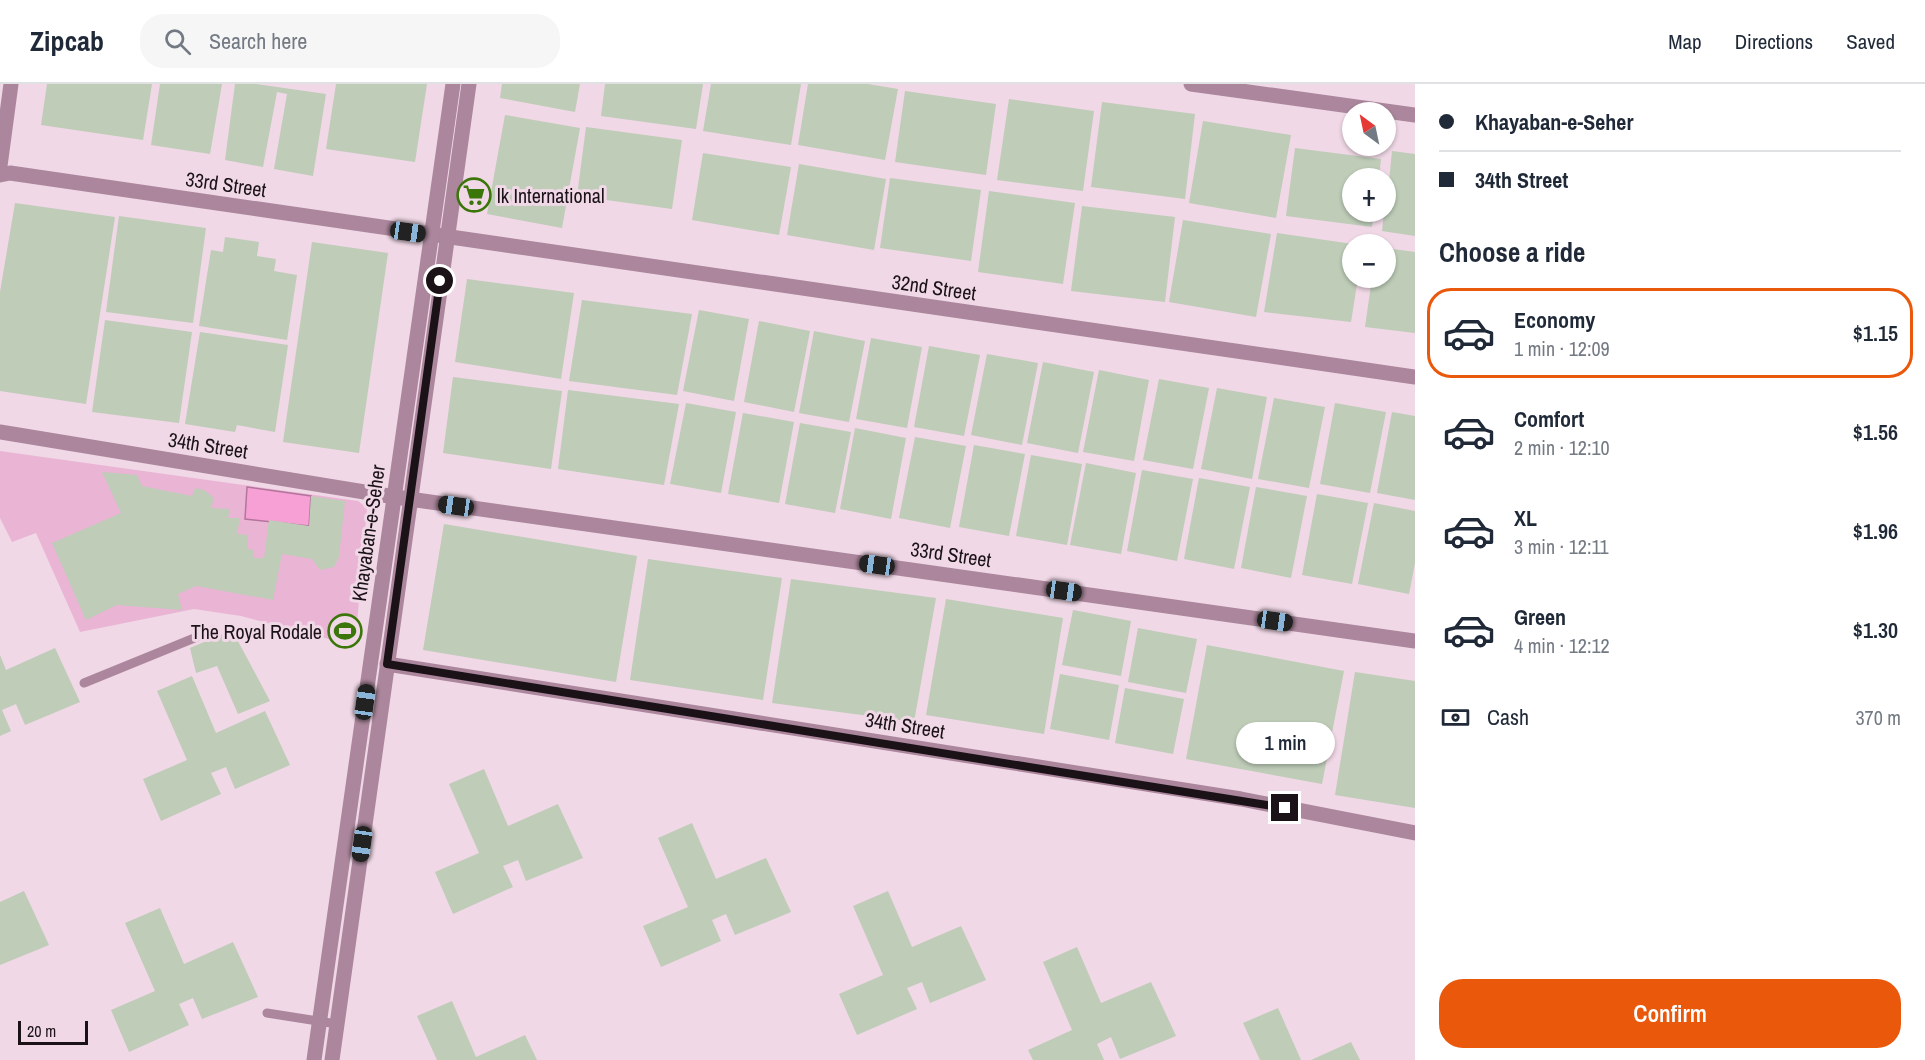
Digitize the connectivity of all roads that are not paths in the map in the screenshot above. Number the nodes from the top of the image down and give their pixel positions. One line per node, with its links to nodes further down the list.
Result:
1 (11, 84): 6 (street)
2 (453, 84): 8 (street, Khayaban-e-Seher)
3 (469, 84): 8 (street, Khayaban-e-Seher)
4 (1191, 84): 5 (street)
5 (1415, 115)
6 (0, 166)
7 (0, 175): 8 (street, 33rd Street)
8 (439, 236): 9 (street, 32nd Street); 11 (street, Khayaban-e-Seher)
9 (1415, 377)
10 (0, 432): 11 (street, 34th Street)
11 (402, 498): 13 (street, 33rd Street); 14 (street, Khayaban-e-Seher); 18 (street, Khayaban-e-Seher)
12 (214, 630): 15 (lane)
13 (1415, 641)
14 (387, 664): 16 (street, 34th Street); 19 (street, Khayaban-e-Seher)
15 (84, 683)
16 (1415, 833)
17 (267, 1013): 18 (lane)
18 (319, 1021): 19 (lane); 20 (street, Khayaban-e-Seher)
19 (337, 1024): 21 (street, Khayaban-e-Seher)
20 (314, 1060)
21 (332, 1060)

